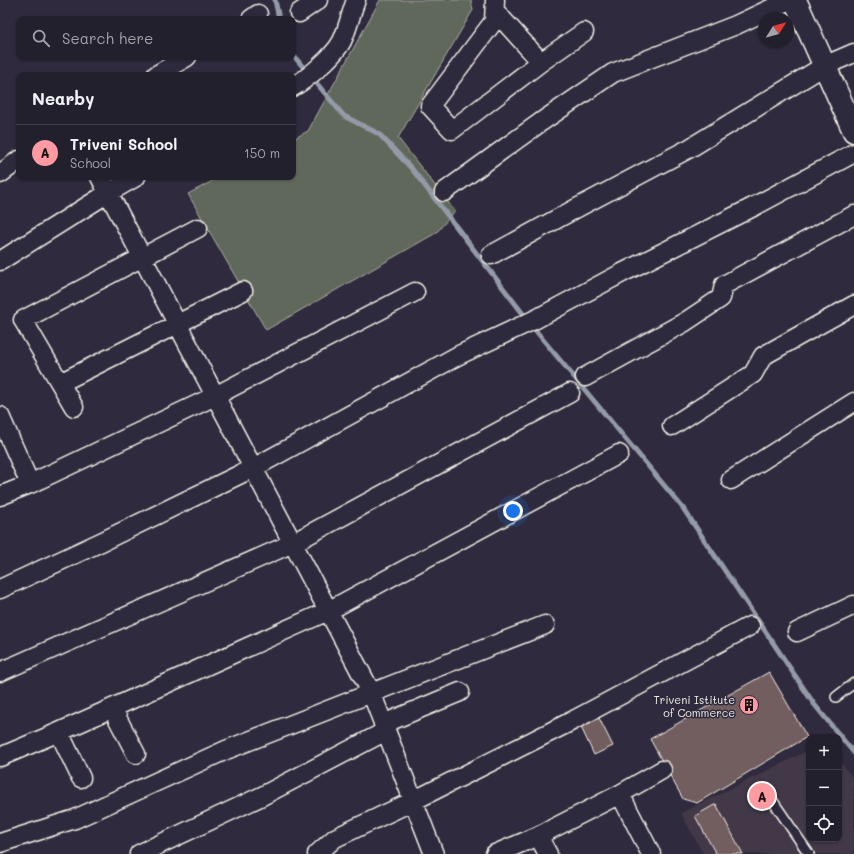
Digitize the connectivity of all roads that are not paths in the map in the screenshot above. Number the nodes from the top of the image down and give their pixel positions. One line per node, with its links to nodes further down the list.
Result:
1 (318, 0): 6 (street)
2 (356, 0): 13 (street)
3 (789, 0): 20 (street)
4 (795, 0): 11 (street)
5 (495, 5): 10 (street); 10 (street)
6 (299, 13)
7 (584, 32): 10 (street)
8 (854, 53): 11 (street)
9 (183, 60): 12 (street)
10 (541, 62)
11 (824, 66): 14 (street); 23 (street)
12 (161, 72)
13 (296, 85)
14 (851, 117)
15 (854, 153): 39 (street)
16 (16, 162): 17 (street)
17 (0, 174)
18 (124, 180): 19 (street)
19 (104, 185): 24 (street); 25 (street)
20 (444, 192)
21 (854, 215): 30 (street)
22 (198, 228): 24 (street)
23 (491, 255)
24 (143, 258): 29 (street); 31 (street)
25 (0, 261)
26 (243, 291): 29 (street)
27 (416, 292): 33 (street)
28 (854, 305): 37 (street)
29 (177, 324): 31 (street); 33 (street)
30 (585, 377)
31 (60, 383): 35 (street)
32 (570, 393): 43 (street)
33 (215, 396): 39 (street); 41 (street)
34 (854, 402): 40 (street)
35 (74, 407)
36 (0, 416): 41 (street)
37 (672, 426)
38 (620, 454): 46 (street)
39 (253, 468): 43 (street); 44 (street)
40 (731, 480)
41 (30, 484): 42 (street)
42 (0, 496)
43 (293, 543): 46 (street); 50 (street)
44 (0, 589)
45 (854, 605): 49 (street)
46 (328, 611): 52 (street); 55 (street)
47 (544, 625): 52 (street)
48 (750, 626): 64 (street)
49 (796, 632)
50 (0, 672)
51 (854, 683): 54 (lane)
52 (371, 692): 56 (street); 66 (street)
53 (460, 692): 56 (street)
54 (836, 697)
55 (112, 708): 57 (street); 58 (street)
56 (385, 728): 64 (street); 68 (street)
57 (59, 732): 59 (street); 61 (street)
58 (136, 754)
59 (0, 757)
60 (662, 770): 62 (street)
61 (81, 778)
62 (620, 794): 65 (street); 72 (street)
63 (768, 794): 73 (lane)
64 (413, 801): 67 (street); 69 (street)
65 (538, 836): 70 (street); 71 (street)
66 (0, 843)
67 (322, 852)
68 (139, 854)
69 (434, 854)
70 (495, 854)
71 (548, 854)
72 (651, 854)
73 (809, 854)

